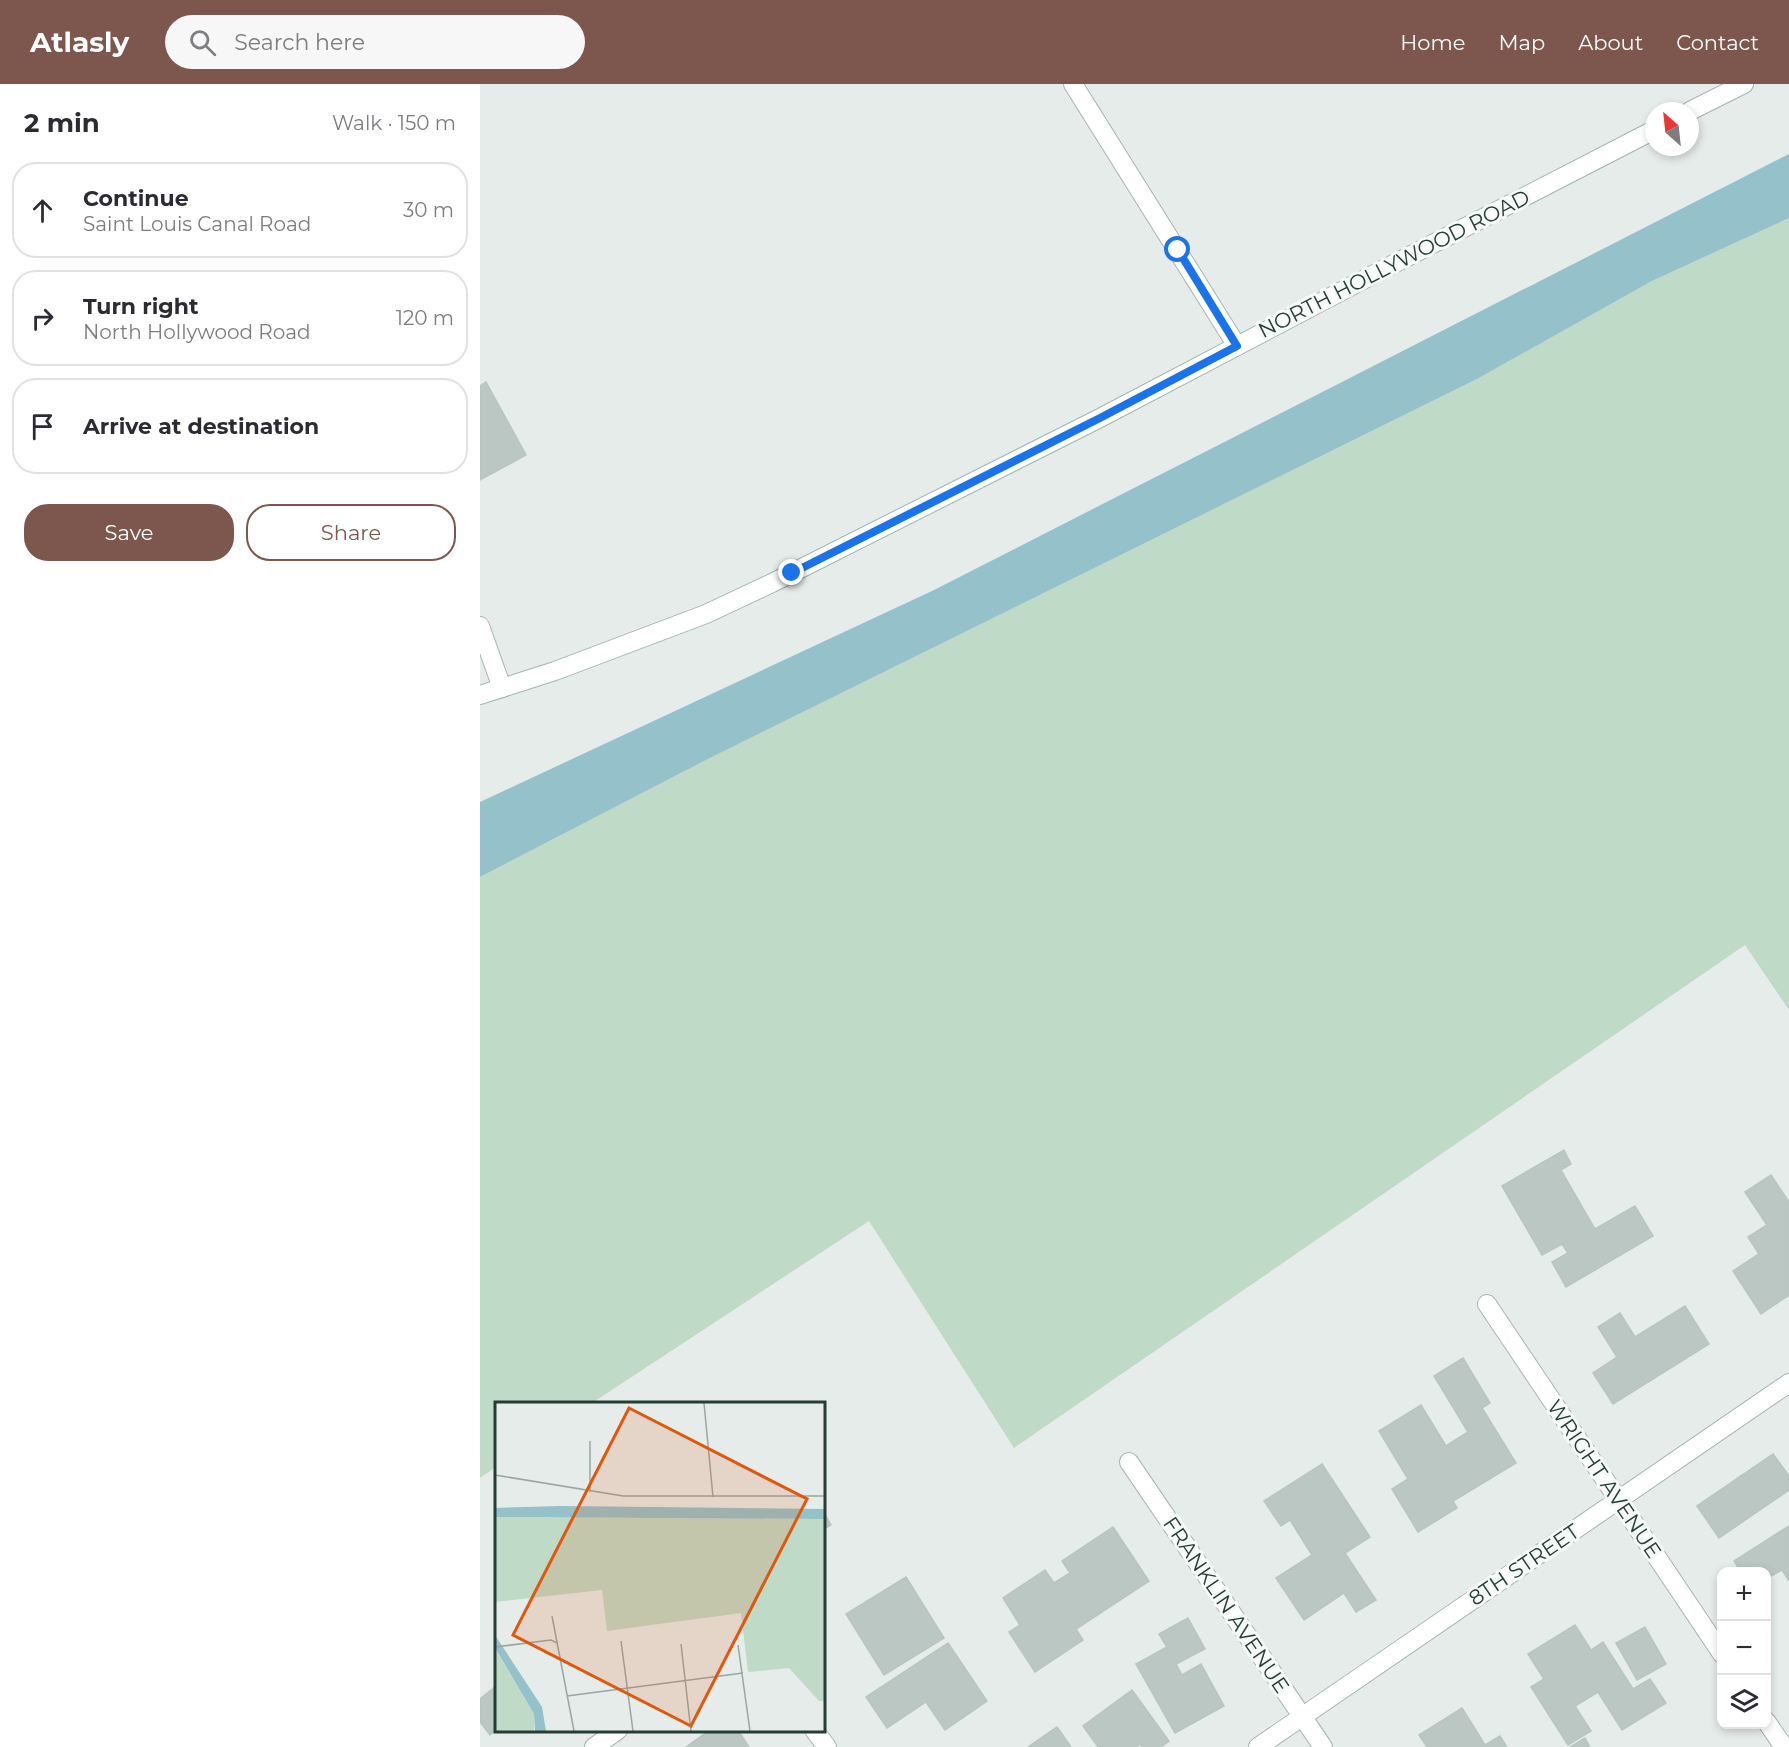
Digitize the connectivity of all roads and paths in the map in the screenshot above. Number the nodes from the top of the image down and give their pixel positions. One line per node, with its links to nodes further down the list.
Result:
1 (1073, 84): 5 (street)
2 (1744, 84): 3 (street)
3 (1699, 106)
4 (1645, 135): 5 (street, NORTH HOLLYWOOD ROAD)
5 (1237, 346): 7 (street, NORTH HOLLYWOOD ROAD)
6 (480, 626): 7 (street)
7 (502, 688): 8 (street, NORTH HOLLYWOOD ROAD)
8 (480, 695)
9 (1487, 1304): 12 (street, WRIGHT AVENUE)
10 (1789, 1383): 12 (street, 8TH STREET)
11 (1129, 1462): 14 (street, FRANKLIN AVENUE)
12 (1618, 1500): 13 (street, WRIGHT AVENUE); 14 (street, 8TH STREET)
13 (1717, 1647)
14 (1302, 1717): 20 (street, 8TH STREET); 21 (street, FRANKLIN AVENUE)
15 (1771, 1727): 22 (street)
16 (616, 1732): 18 (street)
17 (815, 1732): 19 (street)
18 (594, 1747)
19 (827, 1747)
20 (1258, 1747)
21 (1323, 1747)
22 (1784, 1747)

